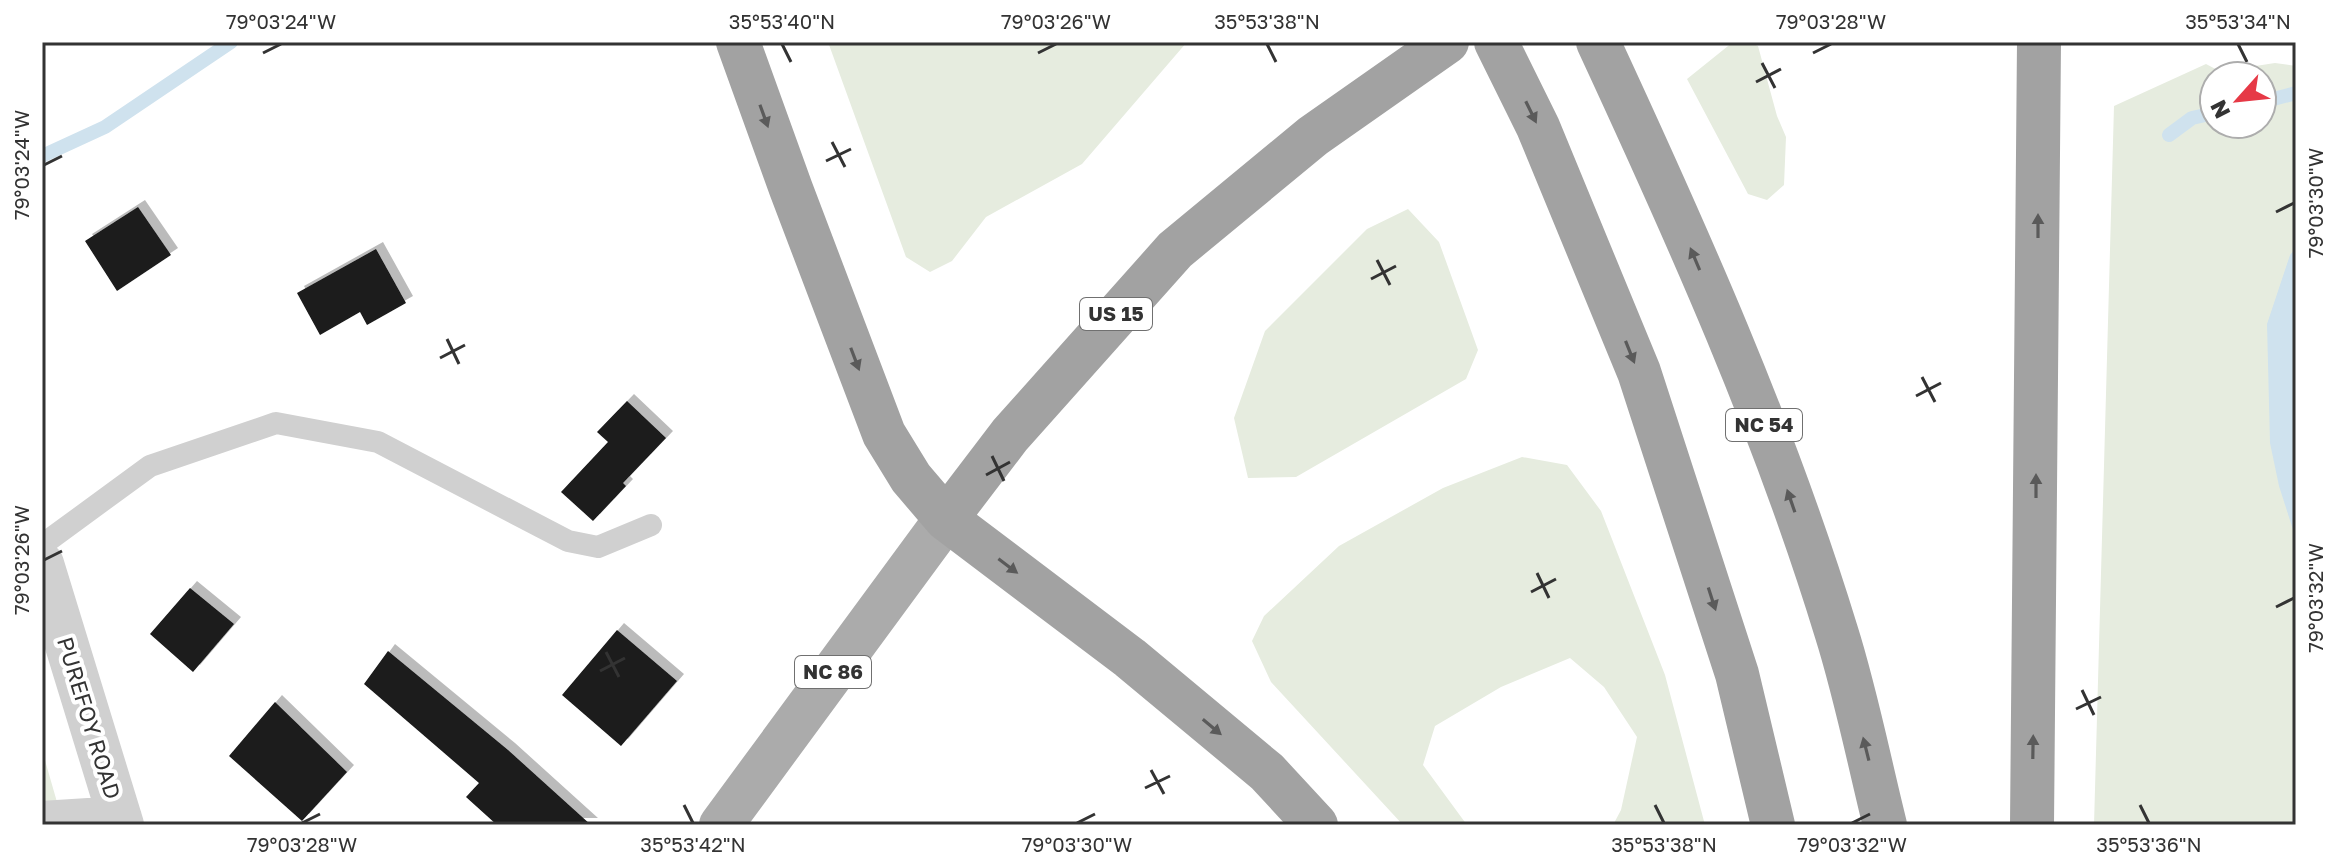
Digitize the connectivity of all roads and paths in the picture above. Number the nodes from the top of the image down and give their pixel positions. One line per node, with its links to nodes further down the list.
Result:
1 (738, 42): 6 (highway, one-way to 6)
2 (1447, 42): 6 (highway, US 15)
3 (1496, 42): 14 (highway, one-way to 14)
4 (1598, 42): 15 (highway, NC 54, one-way to 4)
5 (2039, 42): 16 (highway, one-way to 5)
6 (946, 519): 12 (main road, NC 86); 13 (highway, one-way to 13)
7 (651, 525): 8 (lane)
8 (42, 545)
9 (42, 564): 10 (street, PUREFOY ROAD)
10 (121, 822): 11 (street)
11 (42, 823)
12 (721, 825)
13 (1316, 825)
14 (1773, 825)
15 (1885, 825)
16 (2032, 825)

